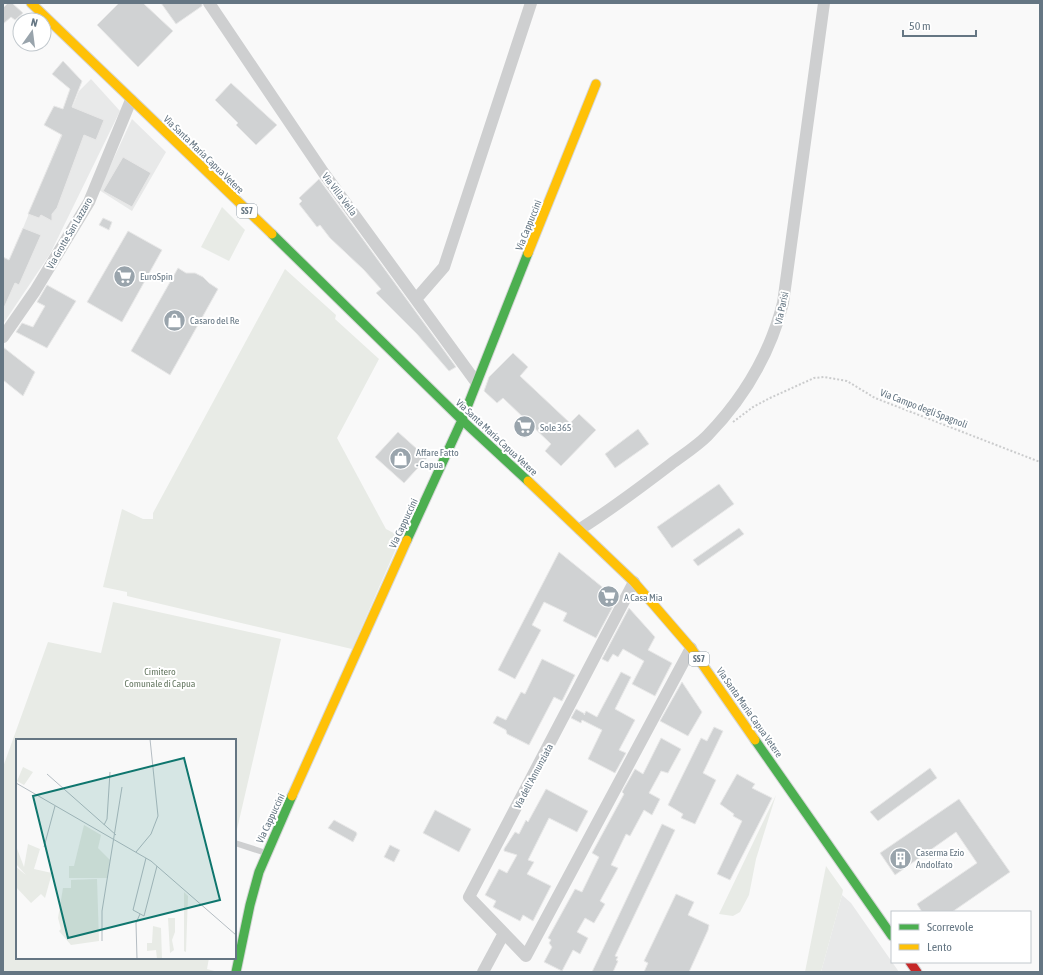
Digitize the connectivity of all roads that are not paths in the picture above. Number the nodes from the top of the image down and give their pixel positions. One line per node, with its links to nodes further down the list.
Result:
1 (31, 3): 6 (main road, Via Santa Maria Capua Vetere / SS7)
2 (209, 3): 7 (street, Via Villa Vella)
3 (531, 3): 7 (street)
4 (824, 3): 11 (street, Via Parisi)
5 (596, 84): 9 (main road, Via Cappuccini)
6 (131, 100): 8 (street, Via Grotte San Lazzaro); 10 (main road, Via Santa Maria Capua Vetere / SS7)
7 (417, 298): 9 (street, Via Villa Vella)
8 (3, 337)
9 (476, 382): 10 (main road, Via Cappuccini)
10 (462, 420): 11 (main road, Via Santa Maria Capua Vetere / SS7); 15 (main road, Via Cappuccini)
11 (580, 529): 12 (main road, Via Santa Maria Capua Vetere / SS7)
12 (634, 582): 13 (main road, Via Santa Maria Capua Vetere / SS7); 16 (street, Via dell'Annunziata)
13 (691, 648): 16 (street, Via dell'Annunziata); 17 (main road, Via Santa Maria Capua Vetere / SS7)
14 (236, 843): 15 (lane)
15 (266, 853): 19 (main road, Via Cappuccini)
16 (504, 933): 20 (street)
17 (891, 935)
18 (911, 963): 21 (main road)
19 (236, 972)
20 (483, 972)
21 (917, 972)

